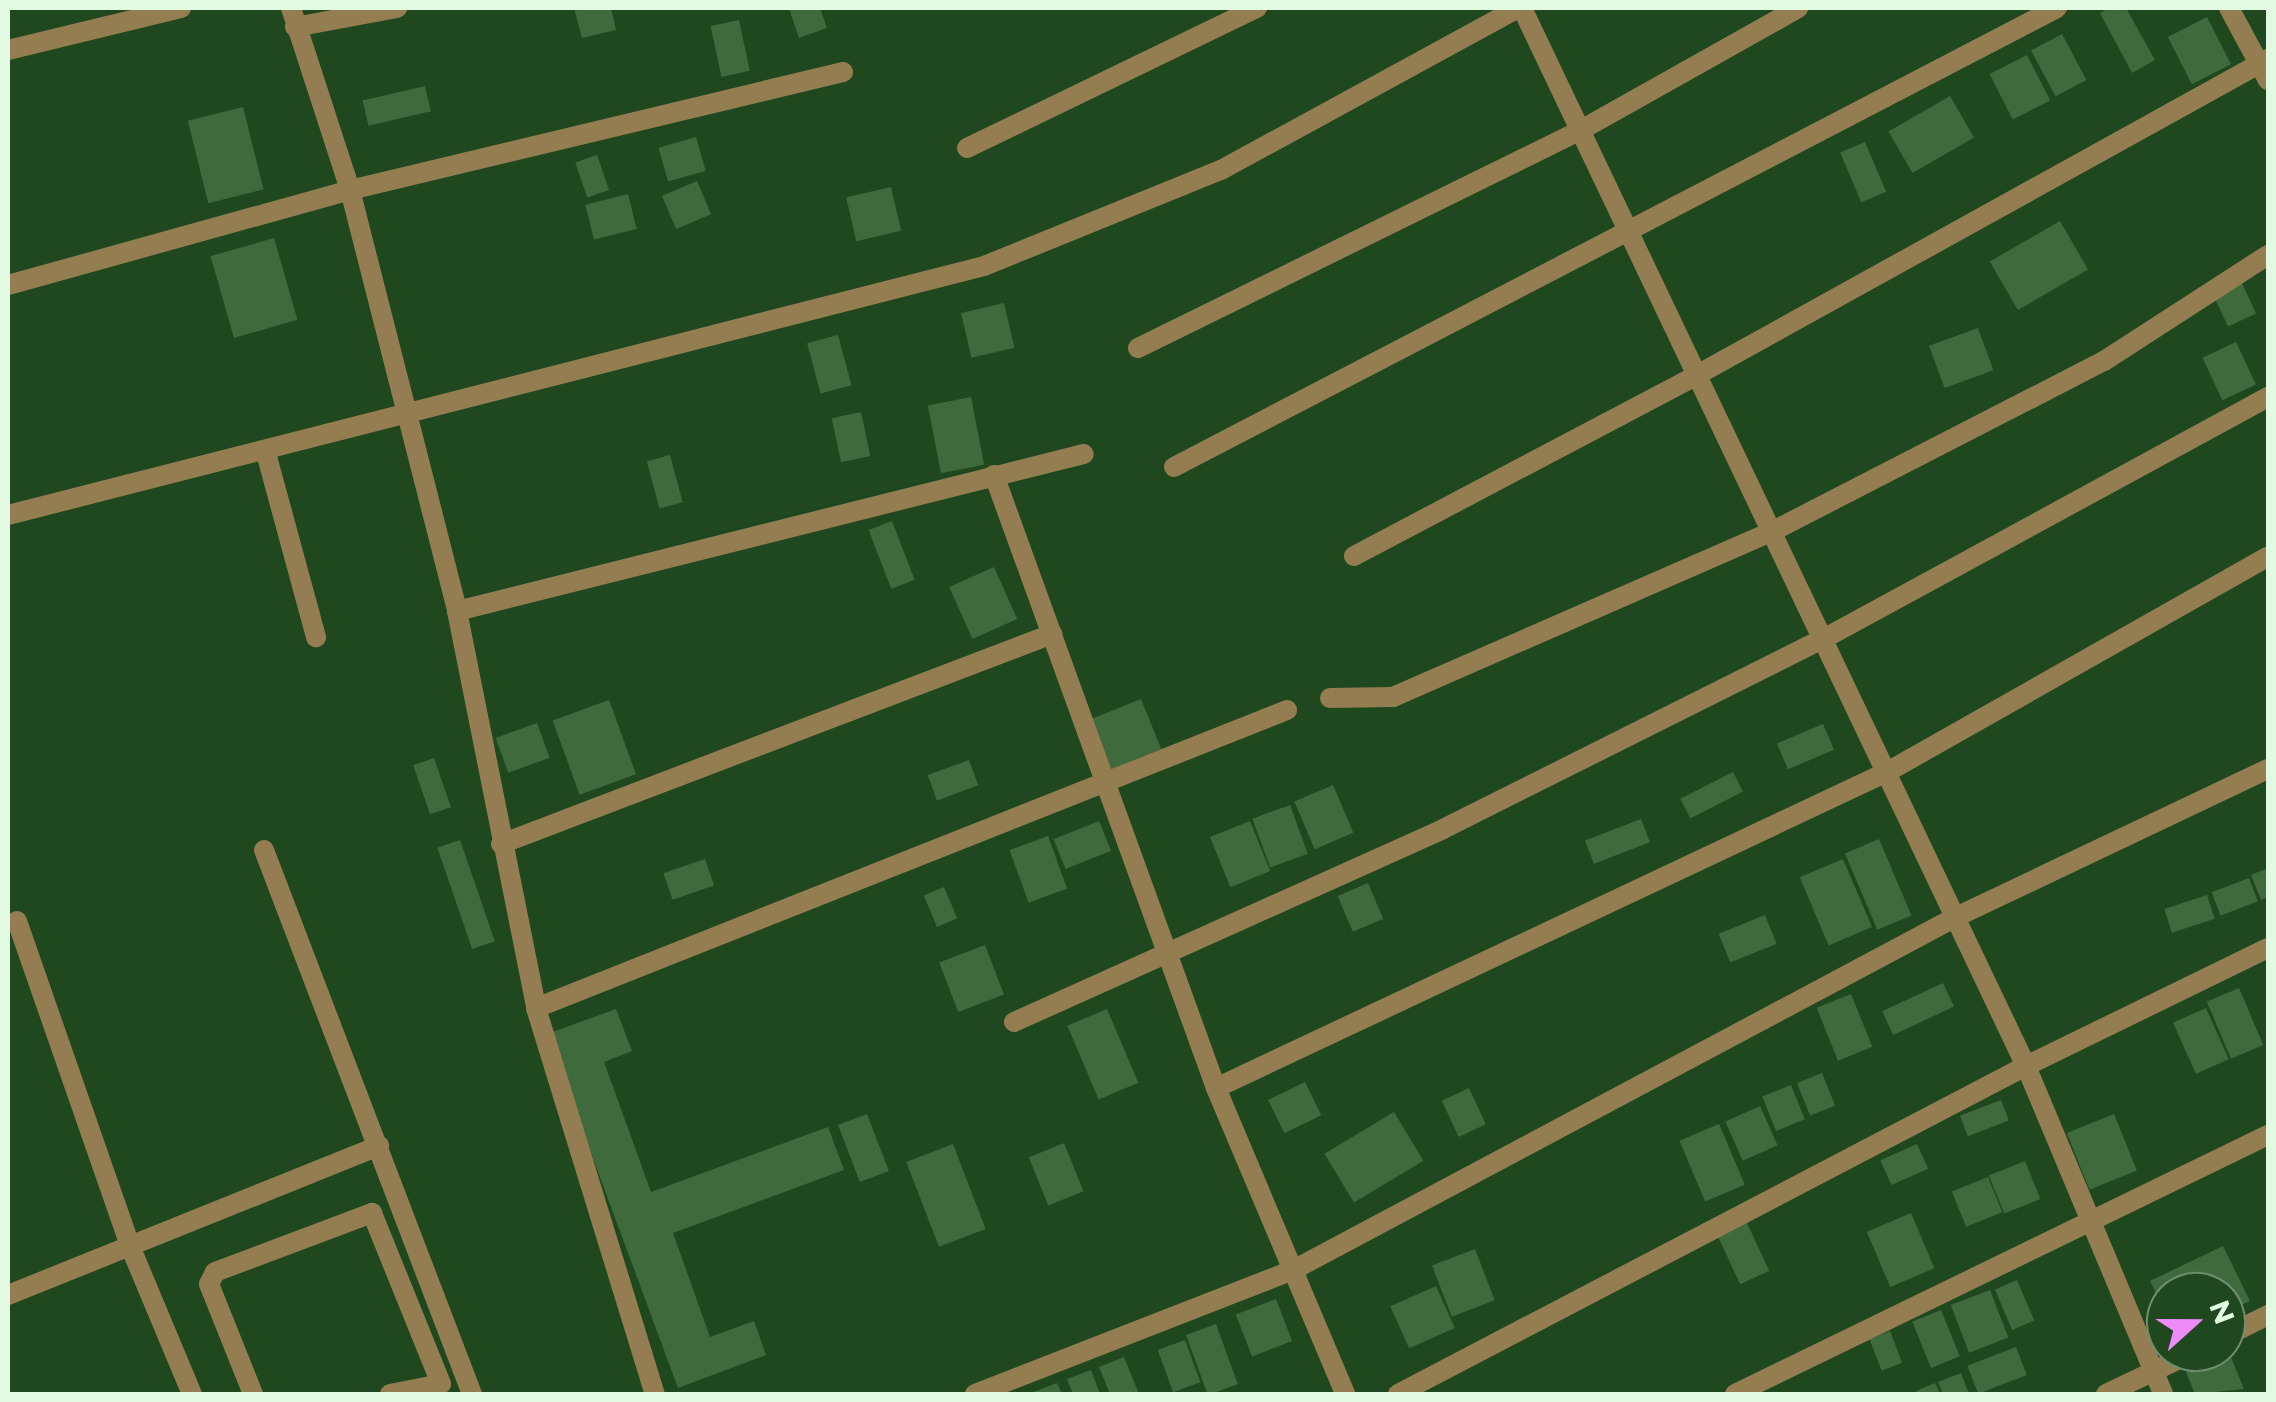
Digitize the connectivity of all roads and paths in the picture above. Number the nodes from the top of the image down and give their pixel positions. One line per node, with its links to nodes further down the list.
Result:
1 (180, 8): 9 (street)
2 (397, 8): 8 (street)
3 (1258, 8): 13 (street)
4 (1520, 8): 12 (street); 21 (street)
5 (1798, 8): 12 (street)
6 (2057, 8): 15 (street)
7 (2230, 8): 10 (street)
8 (293, 17): 14 (street)
9 (8, 50)
10 (2266, 68): 19 (street)
11 (844, 72): 14 (street)
12 (1581, 130): 15 (street); 18 (street)
13 (967, 148)
14 (350, 190): 17 (street); 21 (street)
15 (1630, 232): 19 (street); 24 (street)
16 (2268, 255): 27 (street)
17 (8, 285)
18 (1138, 348)
19 (1697, 375): 27 (street); 28 (street)
20 (2268, 397): 33 (street)
21 (402, 413): 22 (street); 30 (street)
22 (266, 453): 26 (street); 32 (street)
23 (1084, 454): 25 (street)
24 (1174, 467)
25 (994, 476): 30 (street); 31 (street)
26 (8, 515)
27 (1773, 531): 33 (street); 34 (street)
28 (1354, 556)
29 (2268, 557): 37 (street)
30 (458, 612): 39 (street)
31 (1052, 634): 38 (street); 39 (street)
32 (316, 636)
33 (1825, 638): 37 (street); 44 (street)
34 (1330, 698)
35 (1287, 710): 38 (street)
36 (2268, 769): 41 (street)
37 (1889, 771): 41 (street); 48 (street)
38 (1107, 786): 44 (street); 45 (street)
39 (501, 844): 45 (street)
40 (264, 850): 50 (street)
41 (1956, 917): 47 (street); 55 (street)
42 (17, 921): 52 (street)
43 (2268, 948): 47 (street)
44 (1167, 952): 46 (street); 48 (street)
45 (536, 1008): 65 (street)
46 (1014, 1022)
47 (2026, 1066): 51 (street); 68 (street)
48 (1216, 1088): 55 (street)
49 (2268, 1135): 51 (street)
50 (379, 1146): 52 (street); 53 (street)
51 (2088, 1224): 58 (street); 69 (street)
52 (130, 1246): 56 (street); 61 (street)
53 (418, 1252): 54 (street); 57 (street)
54 (392, 1262): 59 (street); 62 (street)
55 (1296, 1269): 66 (street); 67 (street)
56 (8, 1296)
57 (457, 1354): 59 (street); 64 (street)
58 (2146, 1356)
59 (433, 1364): 63 (street)
60 (2153, 1372): 70 (street); 71 (street)
61 (192, 1394)
62 (253, 1394)
63 (390, 1394)
64 (472, 1394)
65 (655, 1394)
66 (975, 1394)
67 (1345, 1394)
68 (1398, 1394)
69 (1735, 1394)
70 (2106, 1394)
71 (2163, 1394)

